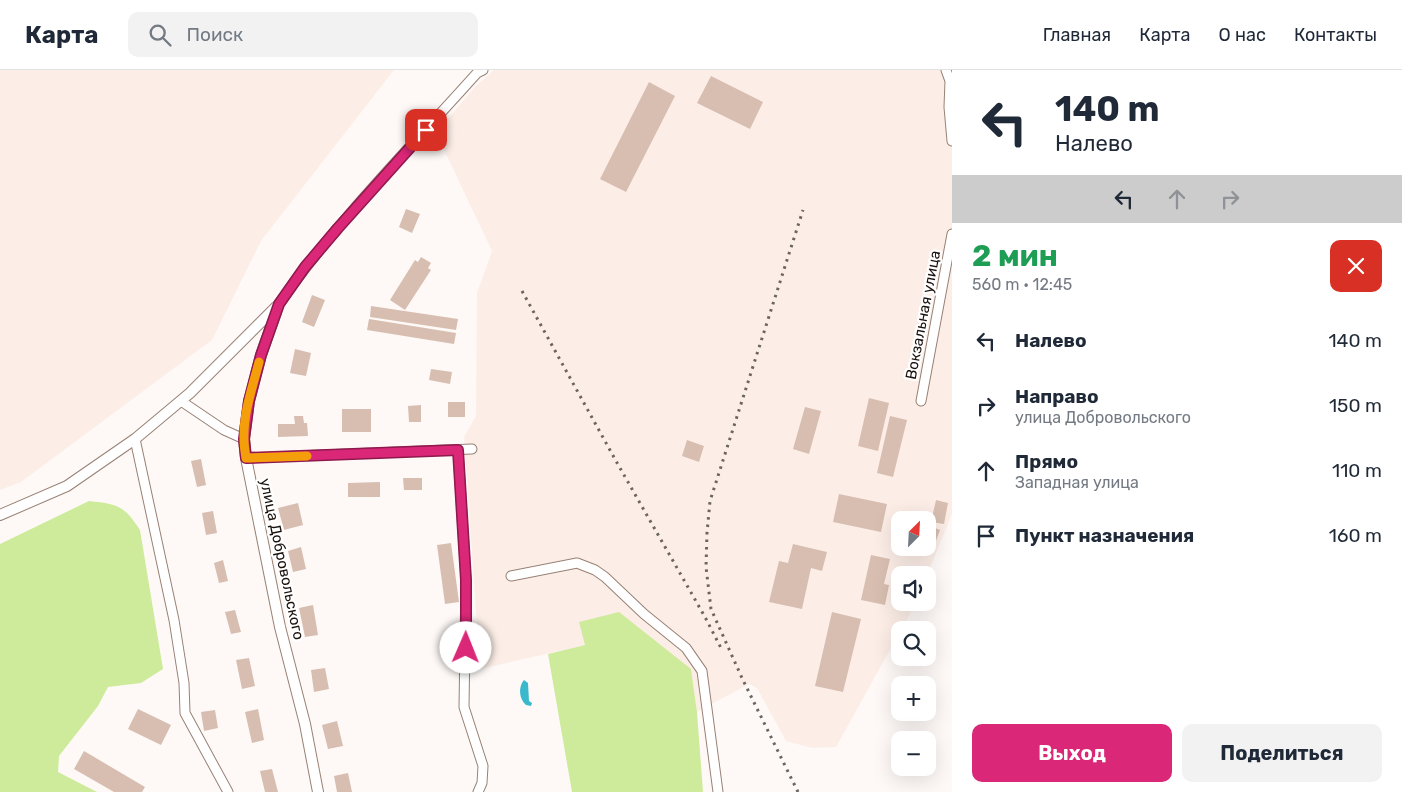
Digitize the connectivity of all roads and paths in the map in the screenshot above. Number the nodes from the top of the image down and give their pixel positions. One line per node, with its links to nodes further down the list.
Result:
1 (483, 70): 5 (street)
2 (946, 70): 3 (street)
3 (952, 141)
4 (952, 234): 7 (street, Вокзальная улица)
5 (279, 304): 6 (street); 9 (street, улица Добровольского)
6 (182, 401): 8 (street); 9 (street)
7 (921, 401)
8 (135, 439): 13 (street); 15 (street)
9 (244, 439): 12 (street, улица Добровольского)
10 (472, 449): 11 (street)
11 (458, 450): 12 (street); 17 (street)
12 (246, 458): 16 (street, улица Добровольского)
13 (0, 515)
14 (512, 576): 18 (street)
15 (228, 792)
16 (318, 792)
17 (478, 792)
18 (718, 792)

